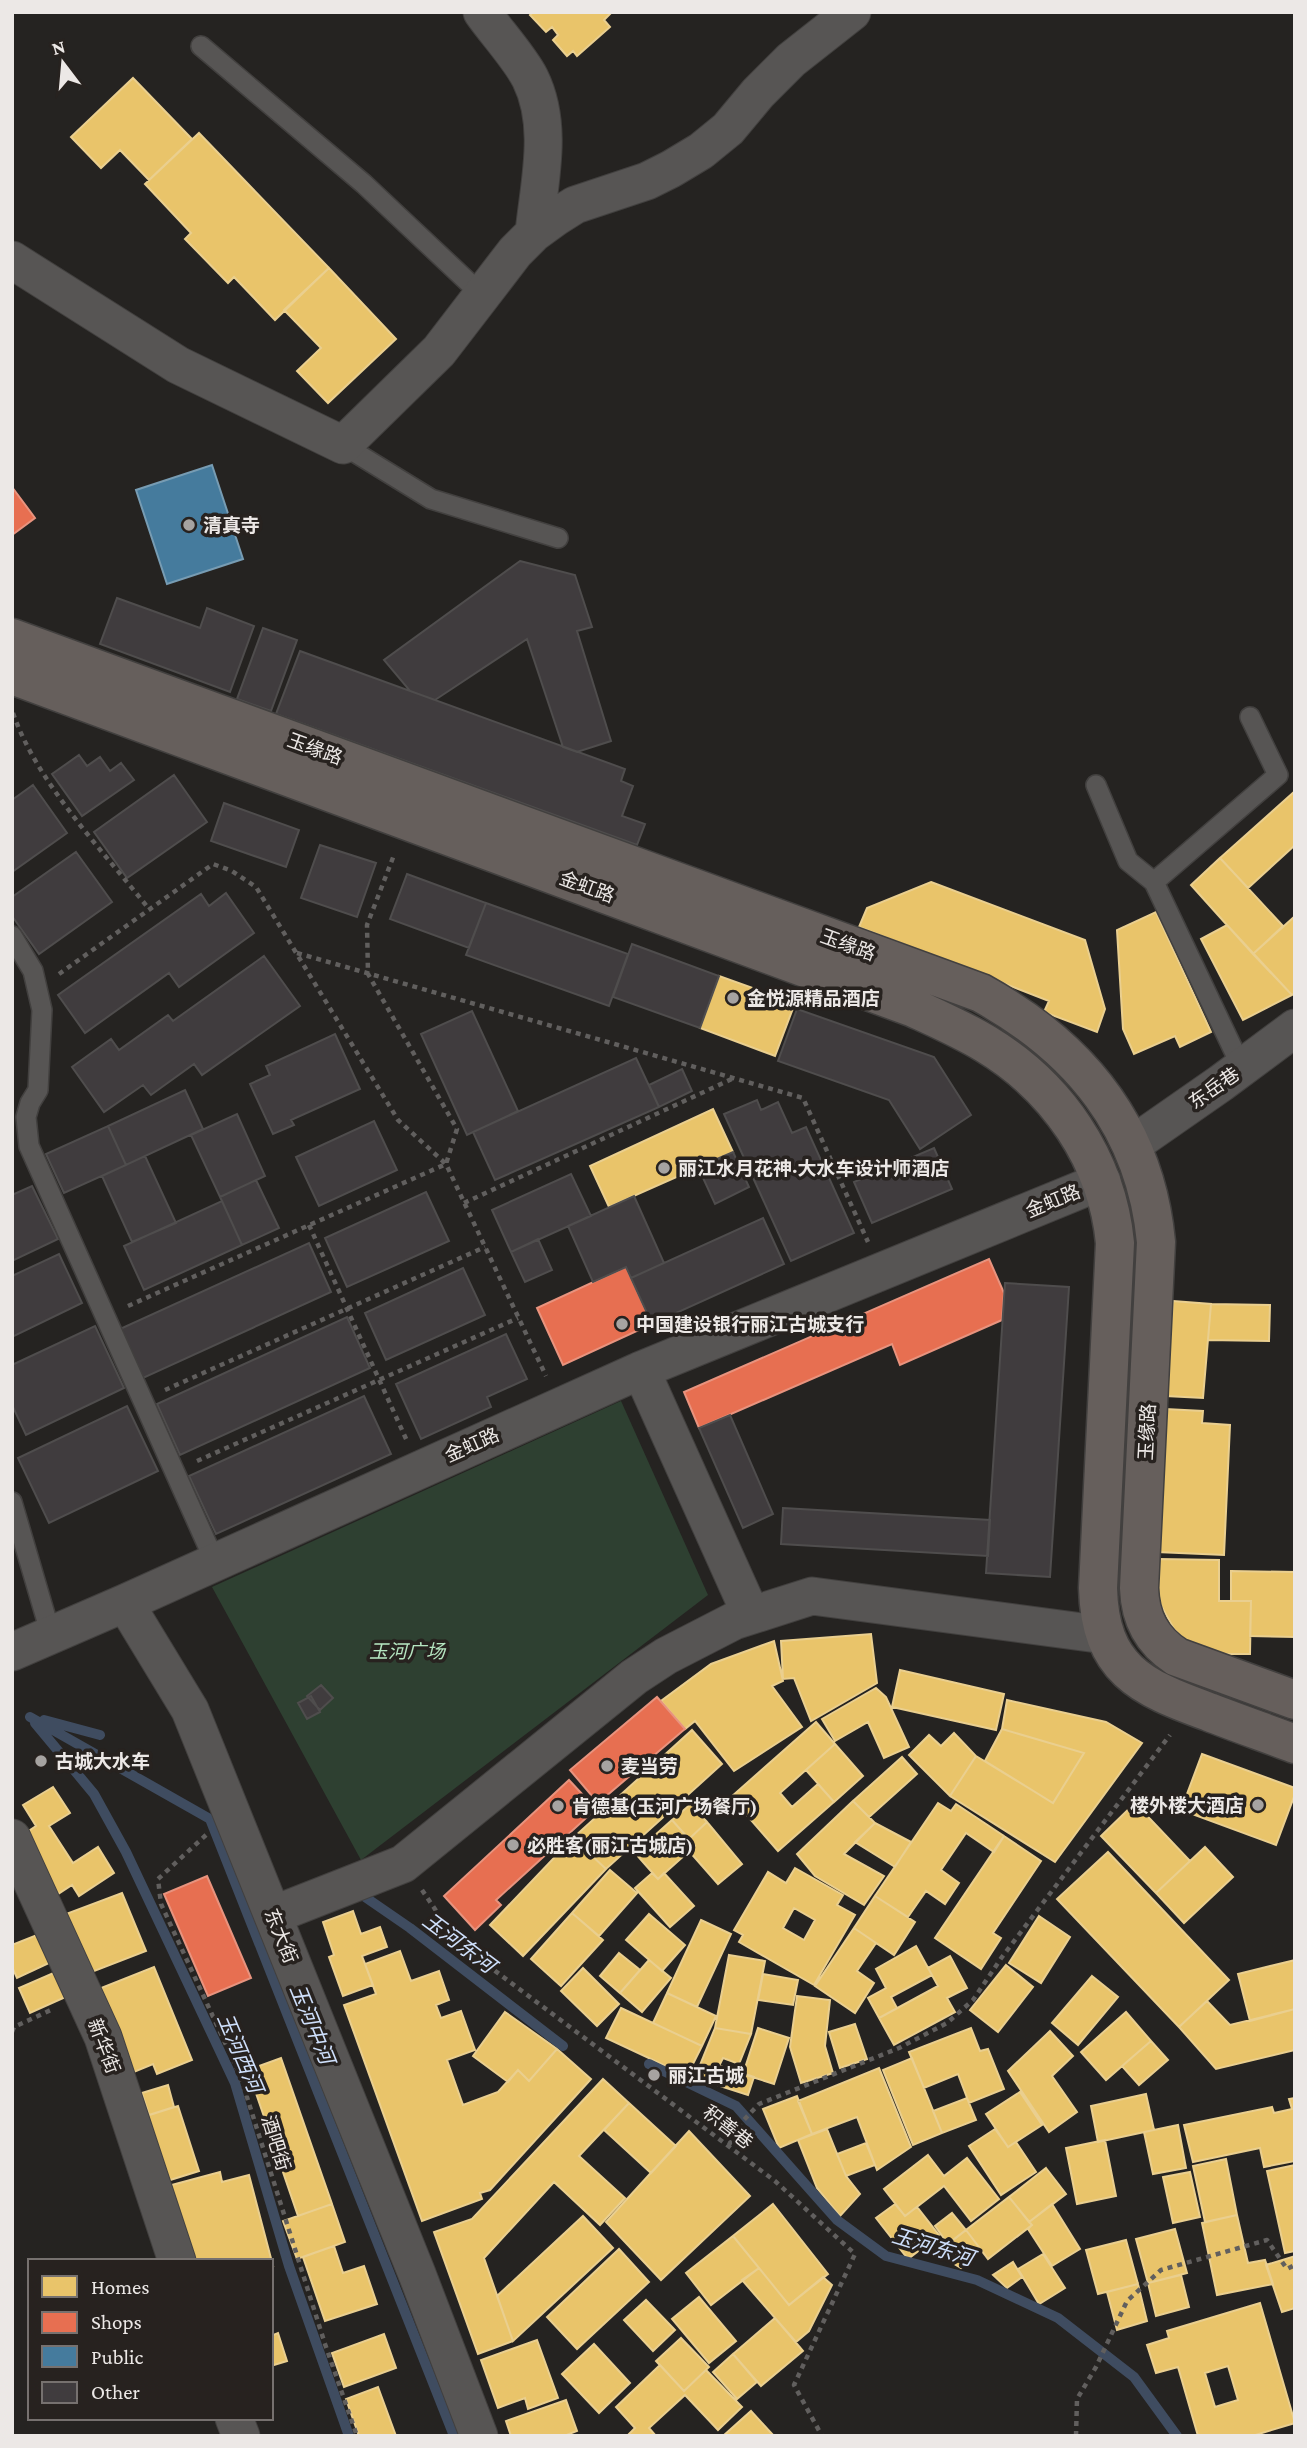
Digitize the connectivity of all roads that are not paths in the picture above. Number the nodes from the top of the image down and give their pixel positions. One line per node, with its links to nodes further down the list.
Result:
1 (482, 12): 4 (street)
2 (852, 12): 4 (street)
3 (201, 46): 6 (lane)
4 (534, 233): 6 (street)
5 (12, 260): 7 (street)
6 (482, 295): 7 (street)
7 (343, 445): 8 (lane)
8 (558, 538)
9 (12, 638): 17 (main road, 玉缘路)
10 (12, 675): 18 (main road, 金虹路)
11 (1250, 717): 13 (lane)
12 (1096, 785): 13 (lane)
13 (1154, 882): 16 (lane)
14 (12, 936): 21 (lane)
15 (1295, 1028): 16 (street, 东岳巷)
16 (1242, 1068): 17 (street, 东岳巷)
17 (1132, 1145): 26 (main road, 玉缘路)
18 (1102, 1181): 19 (street, 金虹路); 24 (main road, 金虹路)
19 (641, 1370): 21 (street, 金虹路); 23 (street)
20 (12, 1502): 25 (lane)
21 (215, 1562): 22 (street, 金虹路)
22 (125, 1603): 25 (street, 金虹路); 29 (street, 东大街)
23 (751, 1615): 24 (street); 29 (street)
24 (1105, 1634): 27 (main road, 金虹路)
25 (34, 1642)
26 (1295, 1700)
27 (1295, 1744)
28 (12, 1838): 30 (street, 新华街)
29 (272, 1915): 31 (street, 东大街)
30 (176, 2259)
31 (479, 2436)

